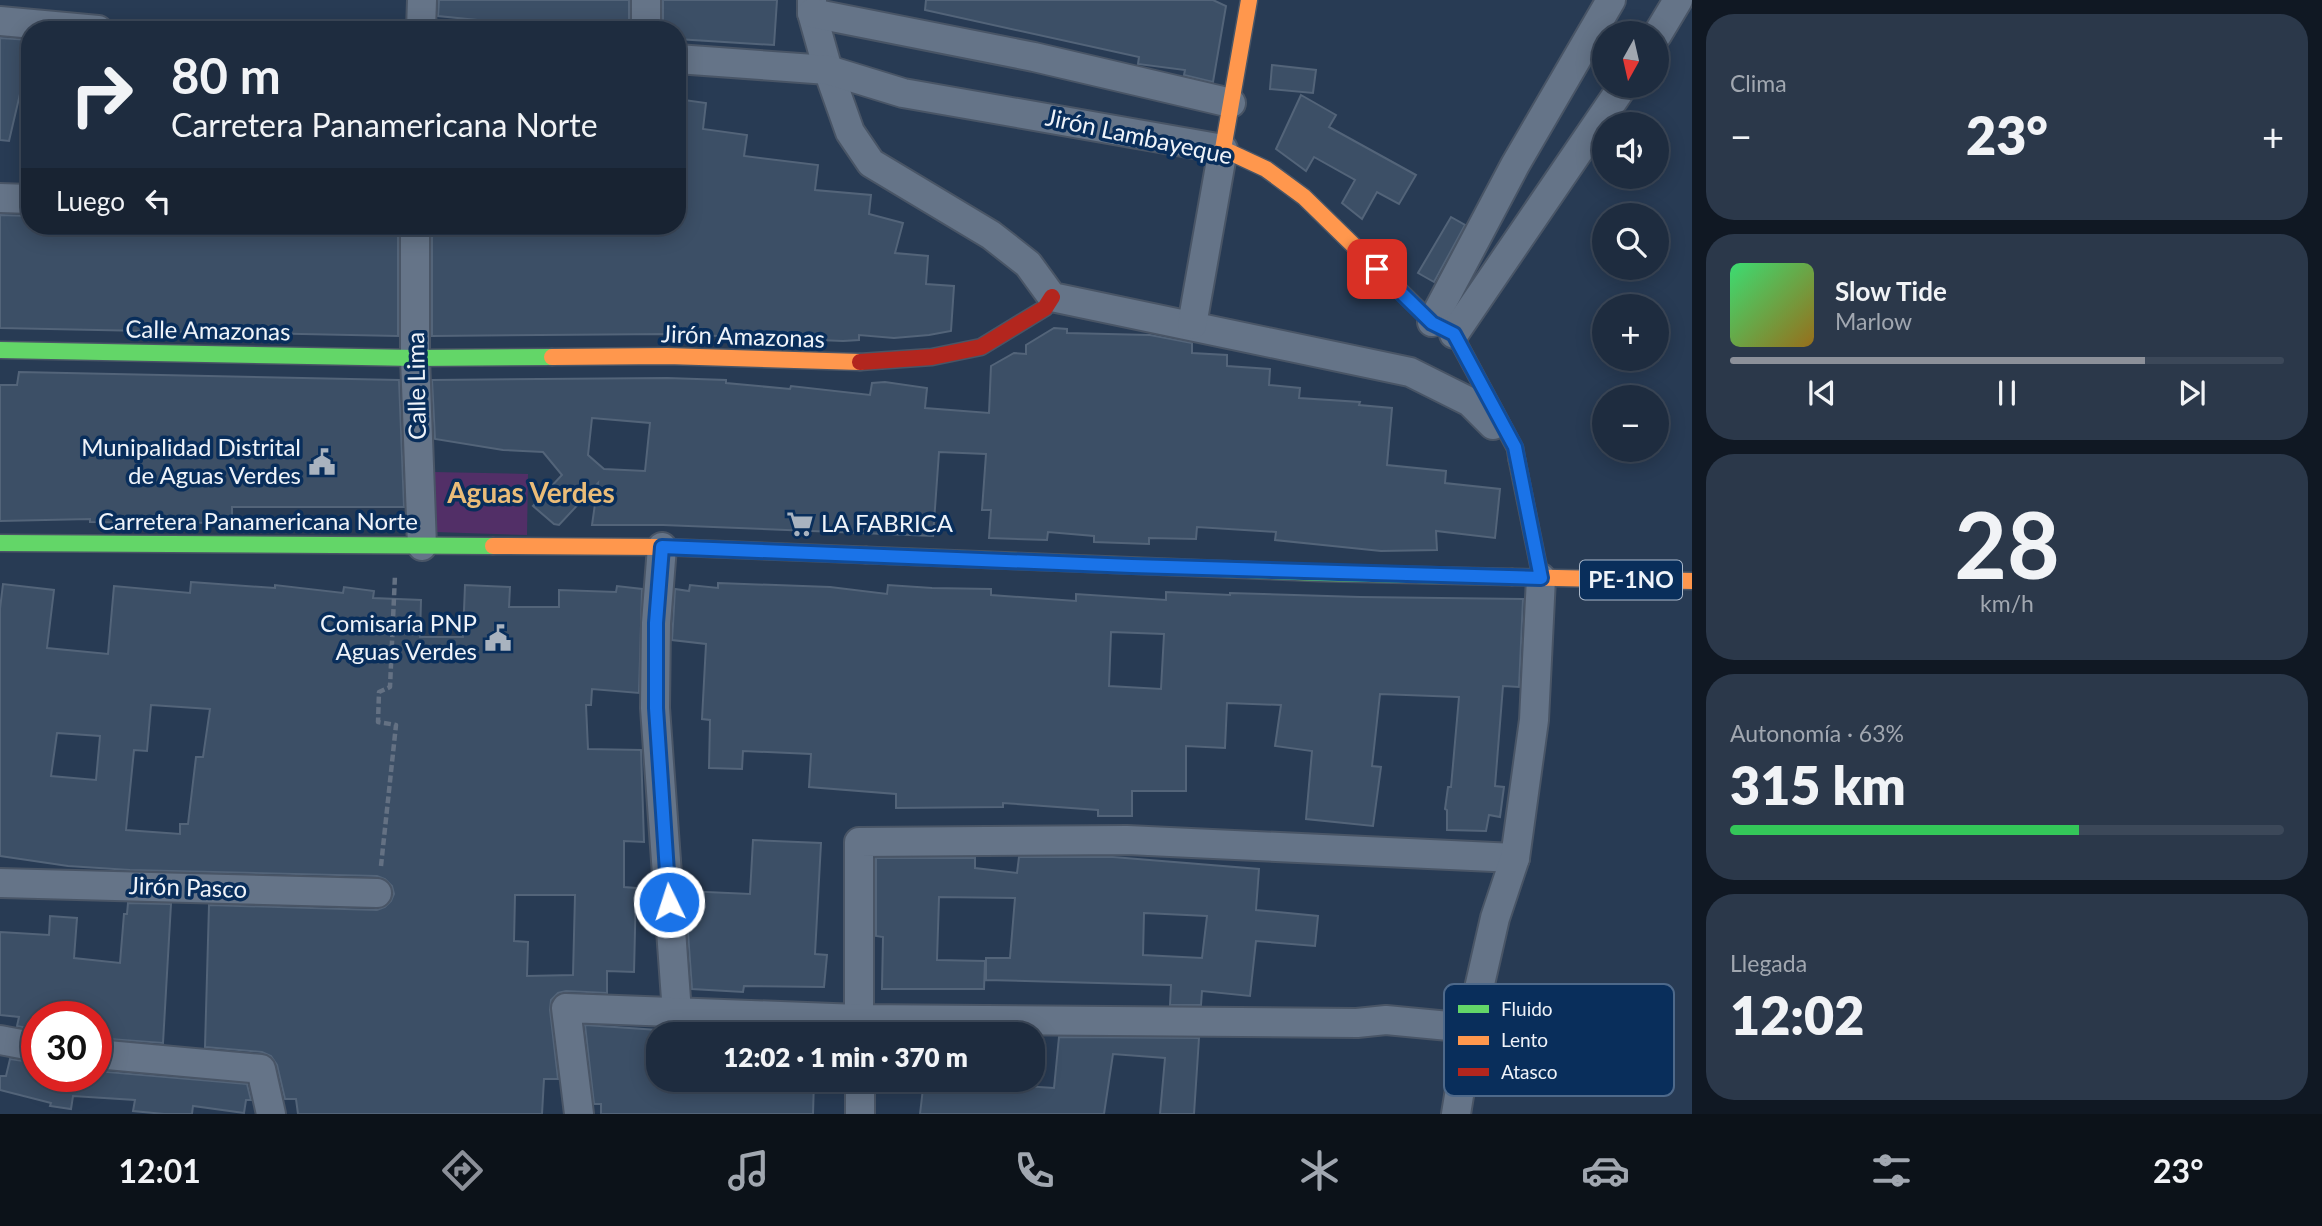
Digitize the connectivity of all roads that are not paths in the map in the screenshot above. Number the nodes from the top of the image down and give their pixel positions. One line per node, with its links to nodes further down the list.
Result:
1 (422, 0): 8 (street)
2 (646, 0): 9 (street)
3 (1250, 0): 15 (street)
4 (1611, 0): 22 (street)
5 (1678, 0): 10 (street)
6 (812, 6): 13 (street); 15 (street)
7 (0, 21): 11 (street)
8 (421, 21)
9 (646, 21)
10 (1665, 21)
11 (21, 23)
12 (686, 61): 13 (street, Jirón Lambayeque)
13 (828, 70): 16 (street, Jirón Lambayeque); 20 (street)
14 (1614, 98): 22 (street)
15 (1231, 103): 16 (street)
16 (1223, 149): 21 (street); 22 (street, Jirón Lambayeque)
17 (0, 198): 18 (street)
18 (21, 199)
19 (415, 235): 24 (street, Calle Lima)
20 (1052, 297): 21 (street); 24 (street, Jirón Amazonas)
21 (1192, 326): 25 (street)
22 (1443, 328): 25 (street, Jirón Lambayeque)
23 (0, 350): 24 (street, Calle Amazonas)
24 (415, 358): 27 (street, Calle Lima)
25 (1515, 447): 29 (street, Jirón Lambayeque)
26 (0, 543): 27 (street, Carretera Panamericana Norte / PE-1NO)
27 (409, 546): 28 (street, Carretera Panamericana Norte / PE-1NO)
28 (662, 547): 29 (street, Carretera Panamericana Norte / PE-1NO); 35 (street)
29 (1541, 578): 30 (street, Carretera Panamericana Norte / PE-1NO); 31 (street)
30 (1692, 581)
31 (1516, 858): 34 (street); 37 (street)
32 (0, 883): 33 (street, Jirón Pasco)
33 (377, 893)
34 (1480, 984)
35 (677, 1013): 36 (street); 46 (street)
36 (794, 1022)
37 (859, 1022)
38 (1045, 1026): 39 (street)
39 (1444, 1026)
40 (0, 1040): 41 (street)
41 (21, 1044)
42 (112, 1055): 45 (street)
43 (860, 1092): 47 (street)
44 (1459, 1096): 48 (street)
45 (271, 1114)
46 (579, 1114)
47 (860, 1114)
48 (1456, 1114)

